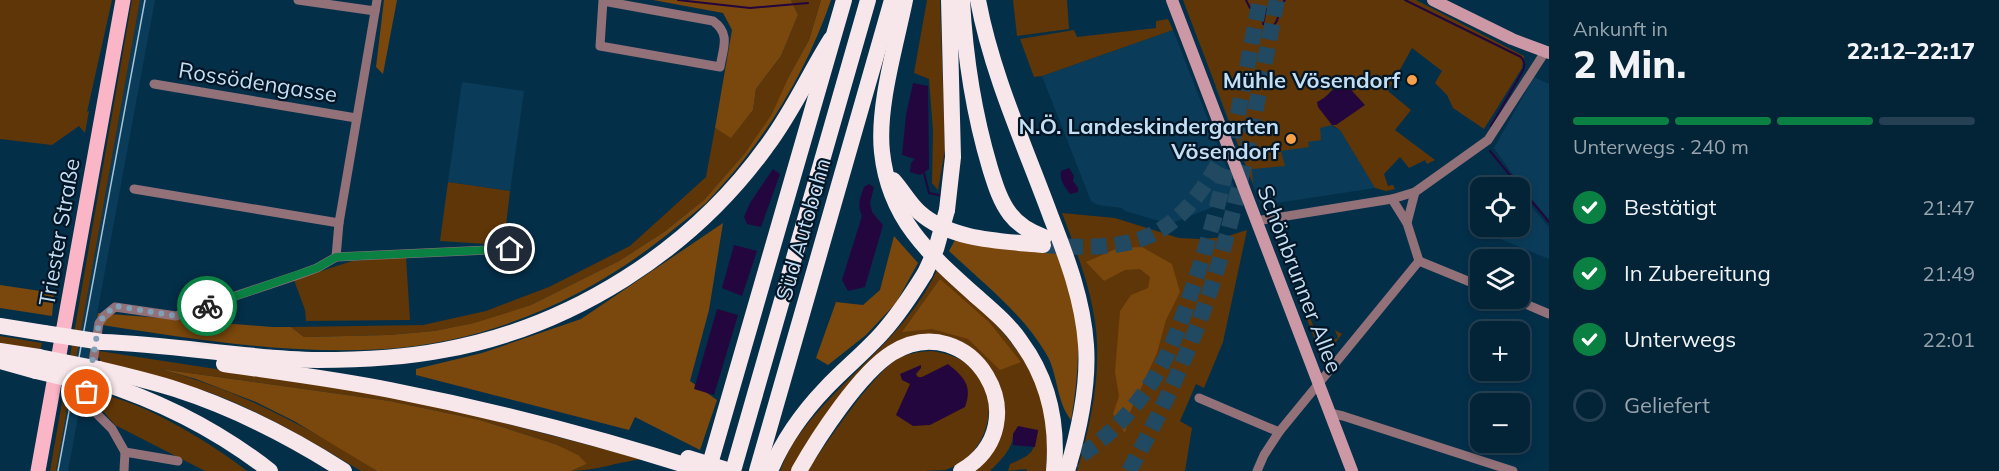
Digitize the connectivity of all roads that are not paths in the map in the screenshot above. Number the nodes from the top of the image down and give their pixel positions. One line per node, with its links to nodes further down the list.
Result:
1 (123, 0): 45 (main road, Triester Straße)
2 (298, 0): 14 (street)
3 (377, 0): 14 (street)
4 (844, 0): 15 (highway)
5 (868, 0): 51 (highway, Süd Autobahn)
6 (892, 0): 52 (highway, Süd Autobahn)
7 (905, 0): 19 (highway)
8 (949, 0): 53 (highway, bridge)
9 (962, 0): 19 (highway)
10 (978, 0): 57 (highway)
11 (1172, 0): 23 (main road, Schönbrunner Allee)
12 (1433, 0): 16 (main road)
13 (603, 1): 13 (street)
14 (375, 11): 18 (street)
15 (831, 39): 33 (highway); 50 (highway)
16 (1547, 52): 21 (street)
17 (154, 84): 18 (street, Rossödengasse)
18 (356, 118): 24 (street)
19 (885, 171): 56 (highway)
20 (134, 189): 24 (street)
21 (1415, 192): 22 (street); 25 (street)
22 (1392, 199): 23 (street); 25 (street)
23 (1256, 221): 38 (main road, Schönbrunner Allee)
24 (339, 223): 27 (street)
25 (1407, 223): 28 (street)
26 (510, 249): 27 (street)
27 (336, 257): 42 (street)
28 (1419, 261): 29 (street); 38 (street)
29 (1470, 282)
30 (1530, 306): 31 (street)
31 (1549, 314)
32 (0, 326): 33 (highway, bridge)
33 (102, 342): 44 (highway)
34 (0, 351): 36 (highway)
35 (0, 360): 36 (highway)
36 (37, 365): 37 (highway, bridge)
37 (97, 378): 47 (highway); 48 (highway); 49 (highway)
38 (1319, 386): 40 (main road, Schönbrunner Allee); 41 (street)
39 (1199, 398): 41 (street)
40 (1330, 414): 59 (main road, Schönbrunner Allee); 60 (street)
41 (1280, 432): 58 (street)
42 (125, 452): 43 (street); 46 (street)
43 (178, 461)
44 (687, 462): 50 (highway); 51 (highway, bridge)
45 (38, 471)
46 (124, 471)
47 (262, 471)
48 (270, 471)
49 (344, 471)
50 (706, 471)
51 (731, 471)
52 (757, 471)
53 (770, 471)
54 (799, 471): 55 (highway)
55 (961, 471)
56 (1054, 471)
57 (1067, 471)
58 (1257, 471)
59 (1352, 471)
60 (1513, 471)

